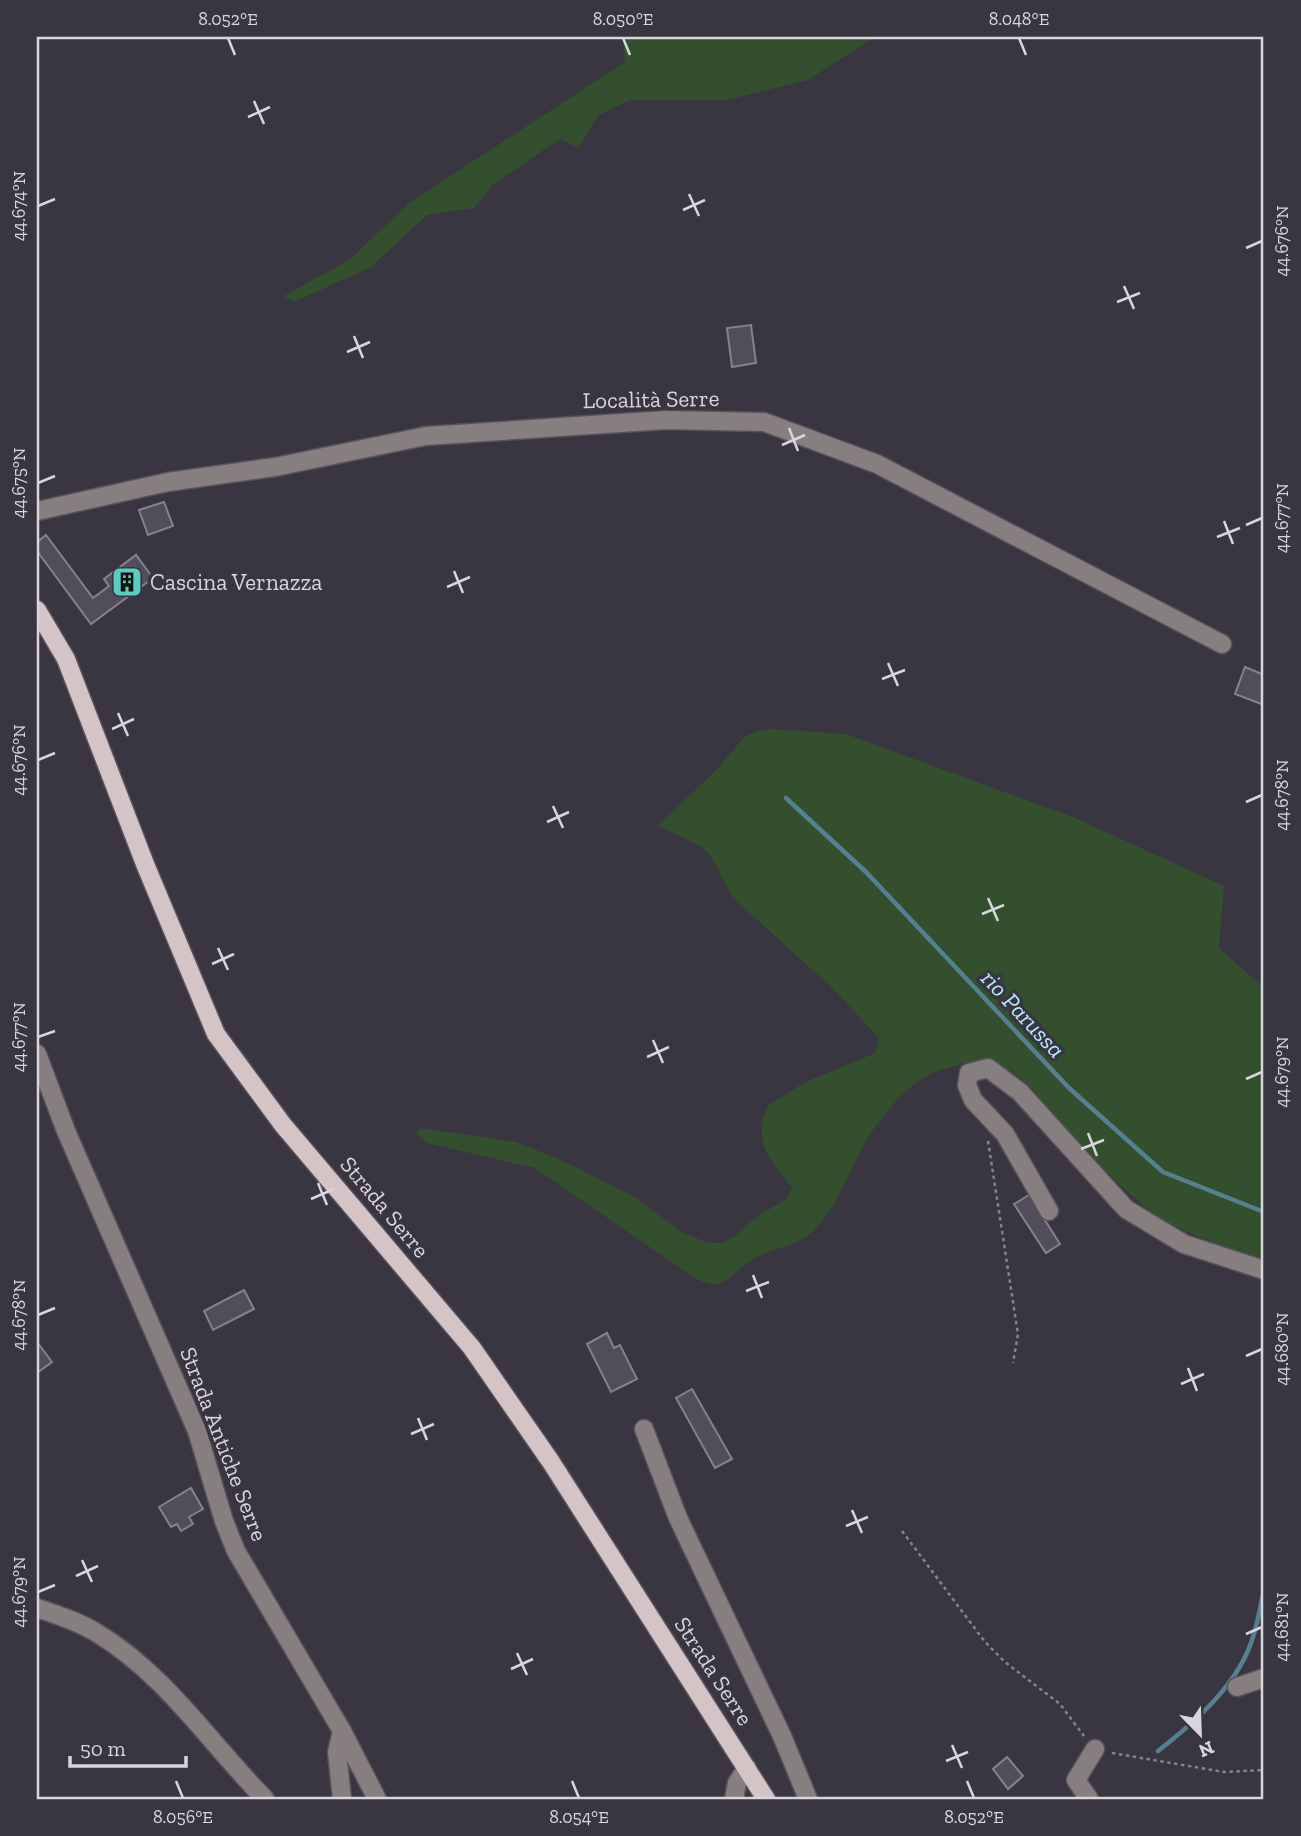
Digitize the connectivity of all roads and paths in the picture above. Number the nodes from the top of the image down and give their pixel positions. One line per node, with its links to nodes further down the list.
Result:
1 (37, 510): 3 (street, Località Serre)
2 (37, 610): 16 (main road, Strada Serre)
3 (1222, 644)
4 (37, 1054): 14 (street, Strada Antiche Serre)
5 (999, 1128): 6 (street); 7 (street); 8 (path)
6 (1049, 1211)
7 (1264, 1270)
8 (1013, 1363)
9 (644, 1429): 23 (street)
10 (902, 1531): 15 (path)
11 (37, 1608): 18 (street)
12 (1264, 1678): 13 (street)
13 (1237, 1687)
14 (342, 1731): 19 (street); 20 (street, Strada Antiche Serre)
15 (1095, 1749): 17 (path); 24 (street)
16 (747, 1768): 21 (street); 22 (main road, Strada Serre)
17 (1264, 1770)
18 (265, 1799)
19 (342, 1799)
20 (377, 1799)
21 (734, 1799)
22 (766, 1799)
23 (808, 1799)
24 (1088, 1799)

